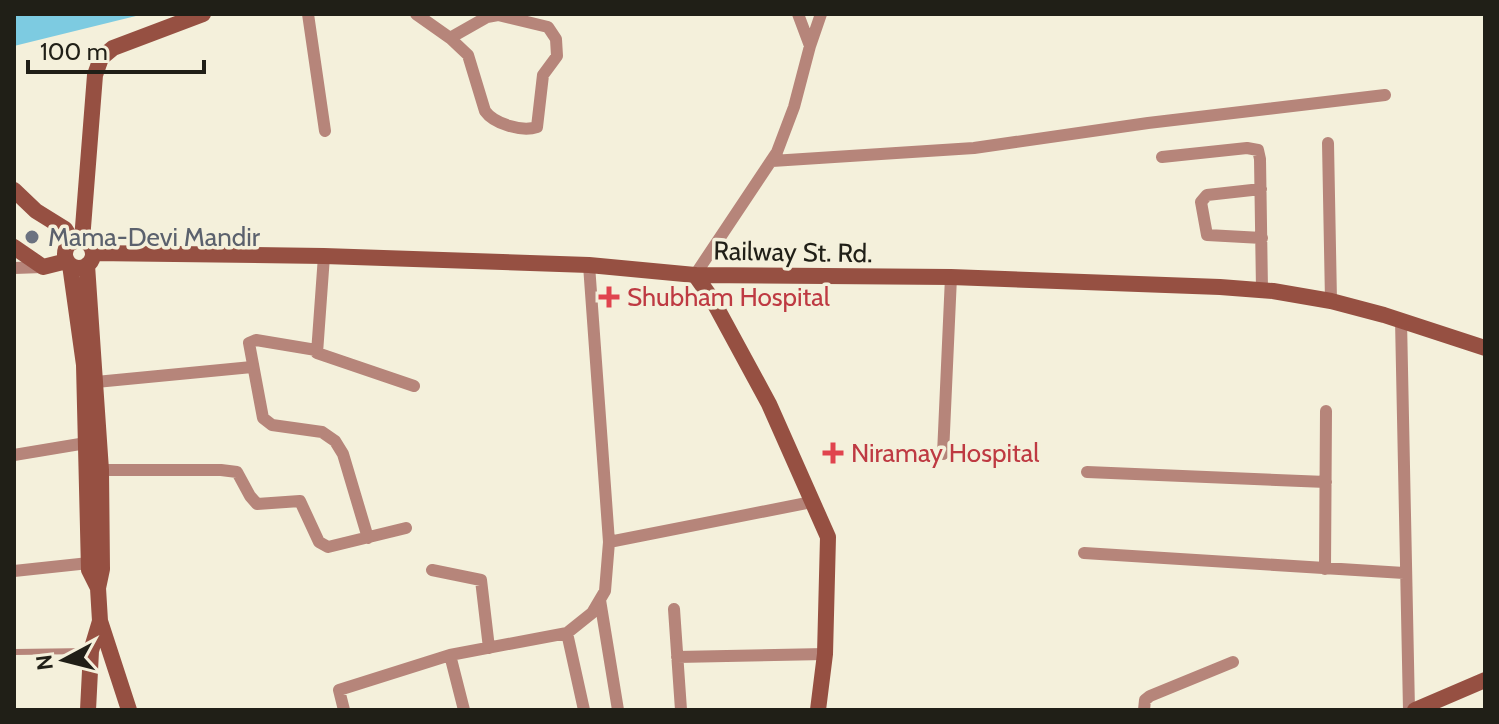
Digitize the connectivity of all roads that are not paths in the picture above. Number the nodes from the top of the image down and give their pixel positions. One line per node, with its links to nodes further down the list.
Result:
1 (203, 14): 18 (street)
2 (308, 14): 9 (street)
3 (416, 14): 6 (street)
4 (798, 14): 7 (street)
5 (821, 14): 7 (street)
6 (450, 38): 6 (street)
7 (810, 46): 12 (street)
8 (1385, 95): 12 (street)
9 (325, 131)
10 (1328, 143): 24 (street)
11 (1162, 157): 13 (street)
12 (772, 161): 21 (street)
13 (1261, 189): 15 (street); 15 (street)
14 (14, 190): 18 (street)
15 (1262, 238): 23 (street)
16 (14, 247): 18 (street)
17 (324, 256): 18 (street, Railway St. Rd.); 19 (street, Railway St. Rd.); 27 (street)
18 (71, 258): 20 (street); 29 (street); 32 (street)
19 (589, 265): 21 (street, Railway St. Rd.); 41 (street)
20 (14, 268)
21 (695, 275): 22 (street, Railway St. Rd.); 38 (street)
22 (951, 277): 23 (street, Railway St. Rd.); 33 (street)
23 (1262, 290): 24 (street, Railway St. Rd.)
24 (1331, 301): 25 (street, Railway St. Rd.)
25 (1401, 320): 26 (street, Railway St. Rd.); 47 (street)
26 (1485, 348)
27 (316, 350): 28 (street); 30 (street)
28 (252, 367): 29 (street); 40 (street)
29 (96, 382): 35 (street)
30 (414, 386)
31 (1326, 411): 37 (street)
32 (86, 443): 34 (street); 43 (street)
33 (943, 454)
34 (14, 455)
35 (101, 470): 40 (street); 48 (street)
36 (1087, 472): 37 (street)
37 (1326, 482): 44 (street)
38 (812, 502): 41 (street); 56 (street)
39 (406, 528): 40 (street)
40 (368, 538)
41 (609, 542): 49 (street)
42 (1084, 553): 44 (street)
43 (89, 563): 46 (street); 48 (street)
44 (1325, 569): 47 (street)
45 (432, 570): 53 (street)
46 (14, 571)
47 (1404, 573): 70 (street)
48 (98, 588): 51 (street)
49 (600, 600): 52 (street); 66 (street)
50 (674, 609): 58 (street)
51 (100, 621): 54 (street); 62 (street)
52 (567, 633): 53 (street); 65 (street)
53 (489, 648): 57 (street)
54 (91, 651): 55 (lane); 61 (street)
55 (14, 652)
56 (825, 654): 58 (street); 68 (street)
57 (450, 655): 63 (street); 64 (street)
58 (677, 657): 67 (street)
59 (1233, 662): 69 (street)
60 (1485, 680): 70 (street)
61 (88, 710)
62 (129, 710)
63 (344, 710)
64 (464, 710)
65 (584, 710)
66 (618, 710)
67 (681, 710)
68 (818, 710)
69 (1144, 710)
70 (1412, 710)

